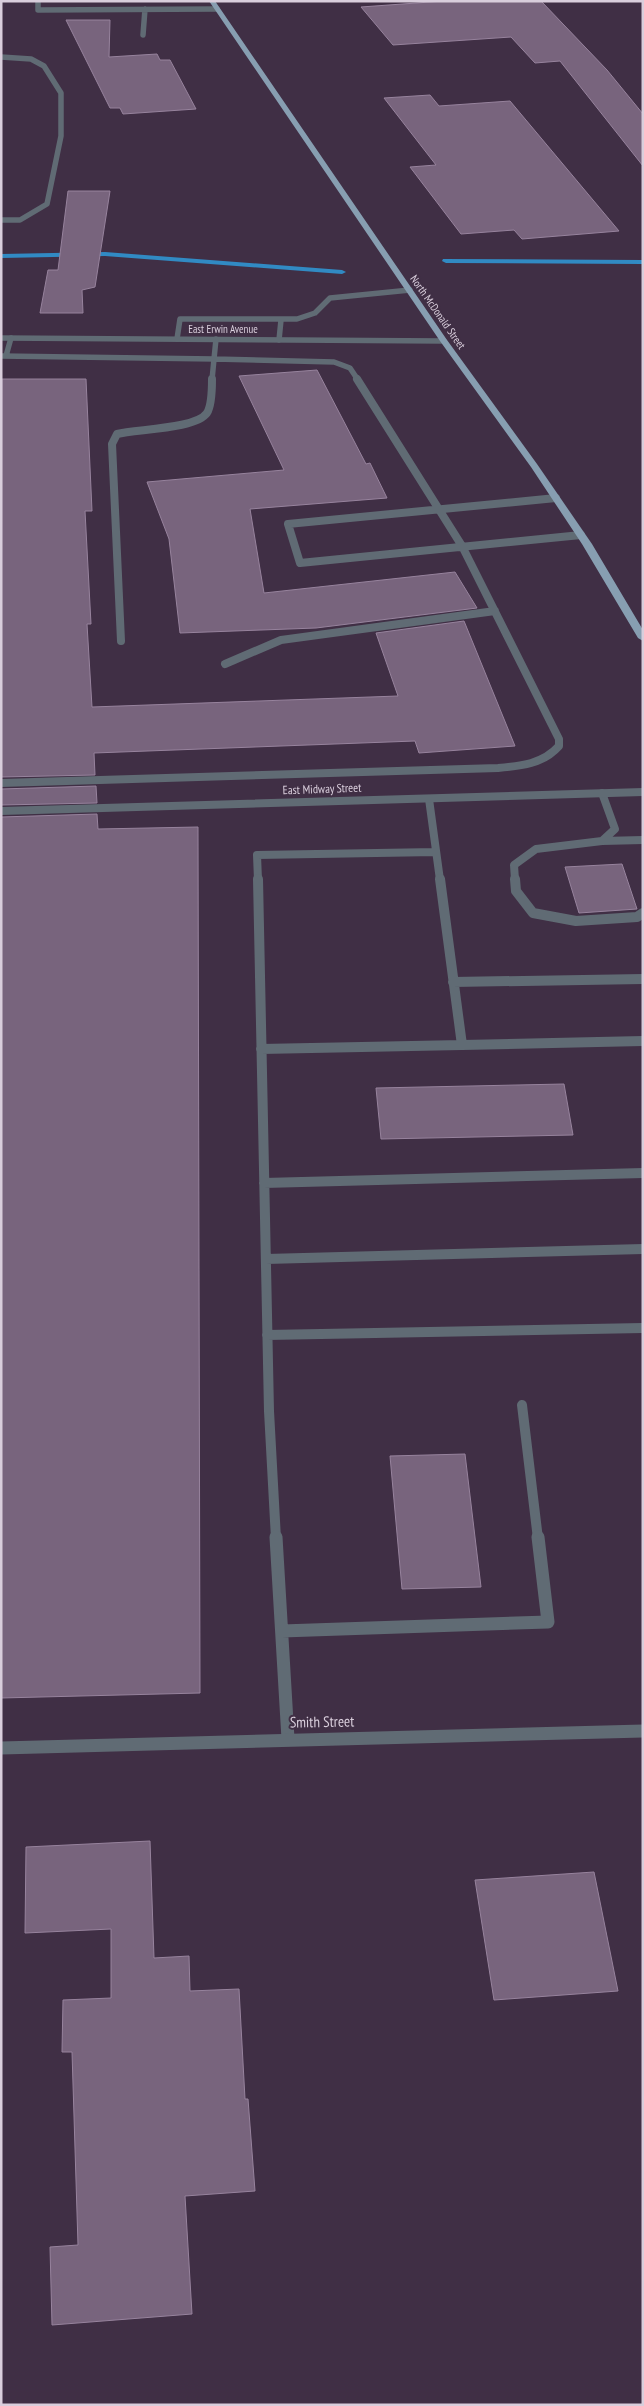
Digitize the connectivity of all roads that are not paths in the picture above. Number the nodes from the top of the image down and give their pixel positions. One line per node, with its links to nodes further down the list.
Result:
1 (38, 1): 3 (street)
2 (212, 1): 4 (main road, North McDonald Street)
3 (145, 9): 4 (street); 5 (street)
4 (217, 9): 8 (main road, North McDonald Street)
5 (143, 35)
6 (1, 57): 7 (street)
7 (1, 220)
8 (410, 290): 9 (street); 15 (main road, North McDonald Street)
9 (282, 320): 12 (street); 14 (street)
10 (1, 338): 11 (street, East Erwin Avenue)
11 (11, 338): 12 (street, East Erwin Avenue); 16 (street)
12 (177, 339): 13 (street, East Erwin Avenue)
13 (216, 339): 14 (street, East Erwin Avenue); 17 (street)
14 (280, 340): 15 (street, East Erwin Avenue)
15 (444, 340): 18 (main road, North McDonald Street)
16 (4, 356): 17 (street)
17 (214, 359): 19 (street); 24 (street)
18 (556, 498): 19 (street); 20 (main road, North McDonald Street)
19 (440, 510): 21 (street); 21 (street)
20 (581, 536): 21 (street); 23 (main road, North McDonald Street)
21 (462, 546): 22 (street)
22 (495, 611): 25 (street); 26 (street)
23 (643, 638)
24 (121, 642)
25 (225, 664)
26 (1, 784)
27 (643, 792): 28 (street, East Midway Street)
28 (602, 793): 29 (street, East Midway Street); 32 (street)
29 (429, 799): 30 (street, East Midway Street); 33 (street)
30 (1, 811)
31 (643, 840): 32 (street)
32 (602, 841): 34 (street)
33 (436, 852): 36 (street); 39 (street)
34 (643, 913)
35 (643, 979): 36 (street)
36 (453, 982): 38 (street)
37 (643, 1041): 38 (street)
38 (462, 1045): 39 (street)
39 (261, 1049): 41 (street)
40 (643, 1173): 41 (street)
41 (264, 1183): 43 (street)
42 (643, 1249): 43 (street)
43 (266, 1259): 45 (street)
44 (643, 1328): 45 (street)
45 (268, 1335): 47 (street)
46 (522, 1405): 47 (street)
47 (282, 1630): 49 (street)
48 (643, 1731): 49 (street, Smith Street)
49 (288, 1739): 50 (street, Smith Street)
50 (1, 1748)

